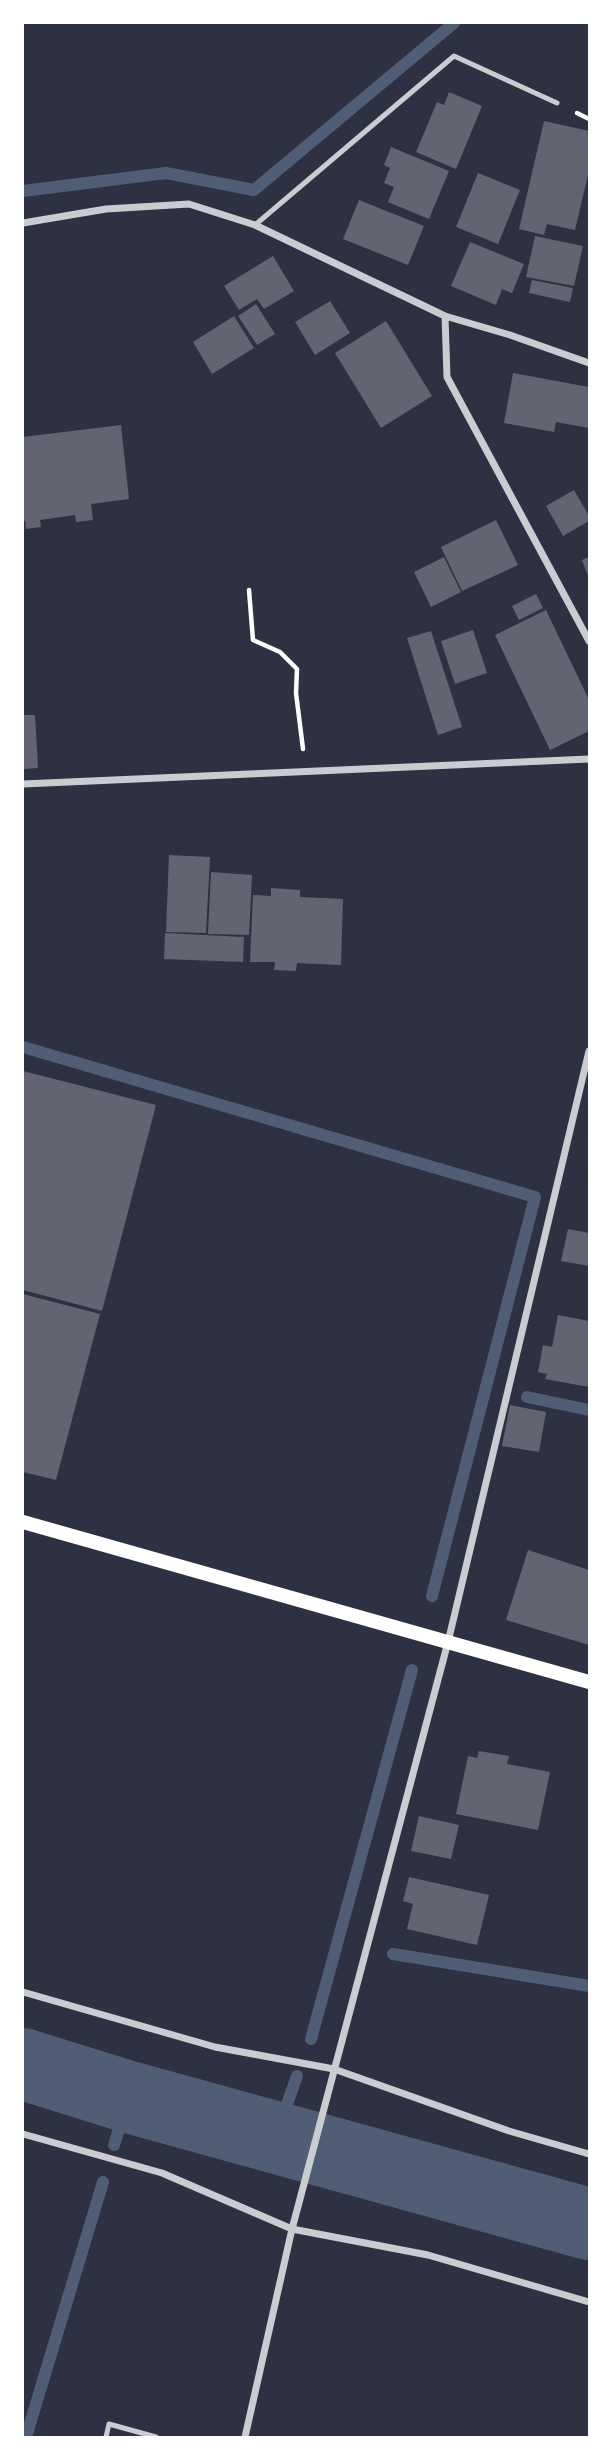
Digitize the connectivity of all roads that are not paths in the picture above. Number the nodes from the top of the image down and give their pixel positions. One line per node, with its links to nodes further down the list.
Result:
1 (556, 103): 3 (lane)
2 (23, 223): 3 (street)
3 (255, 225): 4 (street)
4 (445, 316): 5 (street); 6 (street)
5 (589, 363)
6 (589, 641)
7 (589, 759): 8 (street)
8 (23, 784)
9 (589, 1051): 11 (street)
10 (23, 1522): 11 (main road)
11 (448, 1642): 12 (main road); 14 (street)
12 (589, 1682)
13 (23, 1992): 14 (street)
14 (334, 2069): 16 (street); 17 (street)
15 (23, 2134): 17 (street)
16 (589, 2154)
17 (292, 2229): 18 (street); 21 (street)
18 (589, 2302)
19 (106, 2437): 20 (lane)
20 (156, 2437)
21 (245, 2437)

